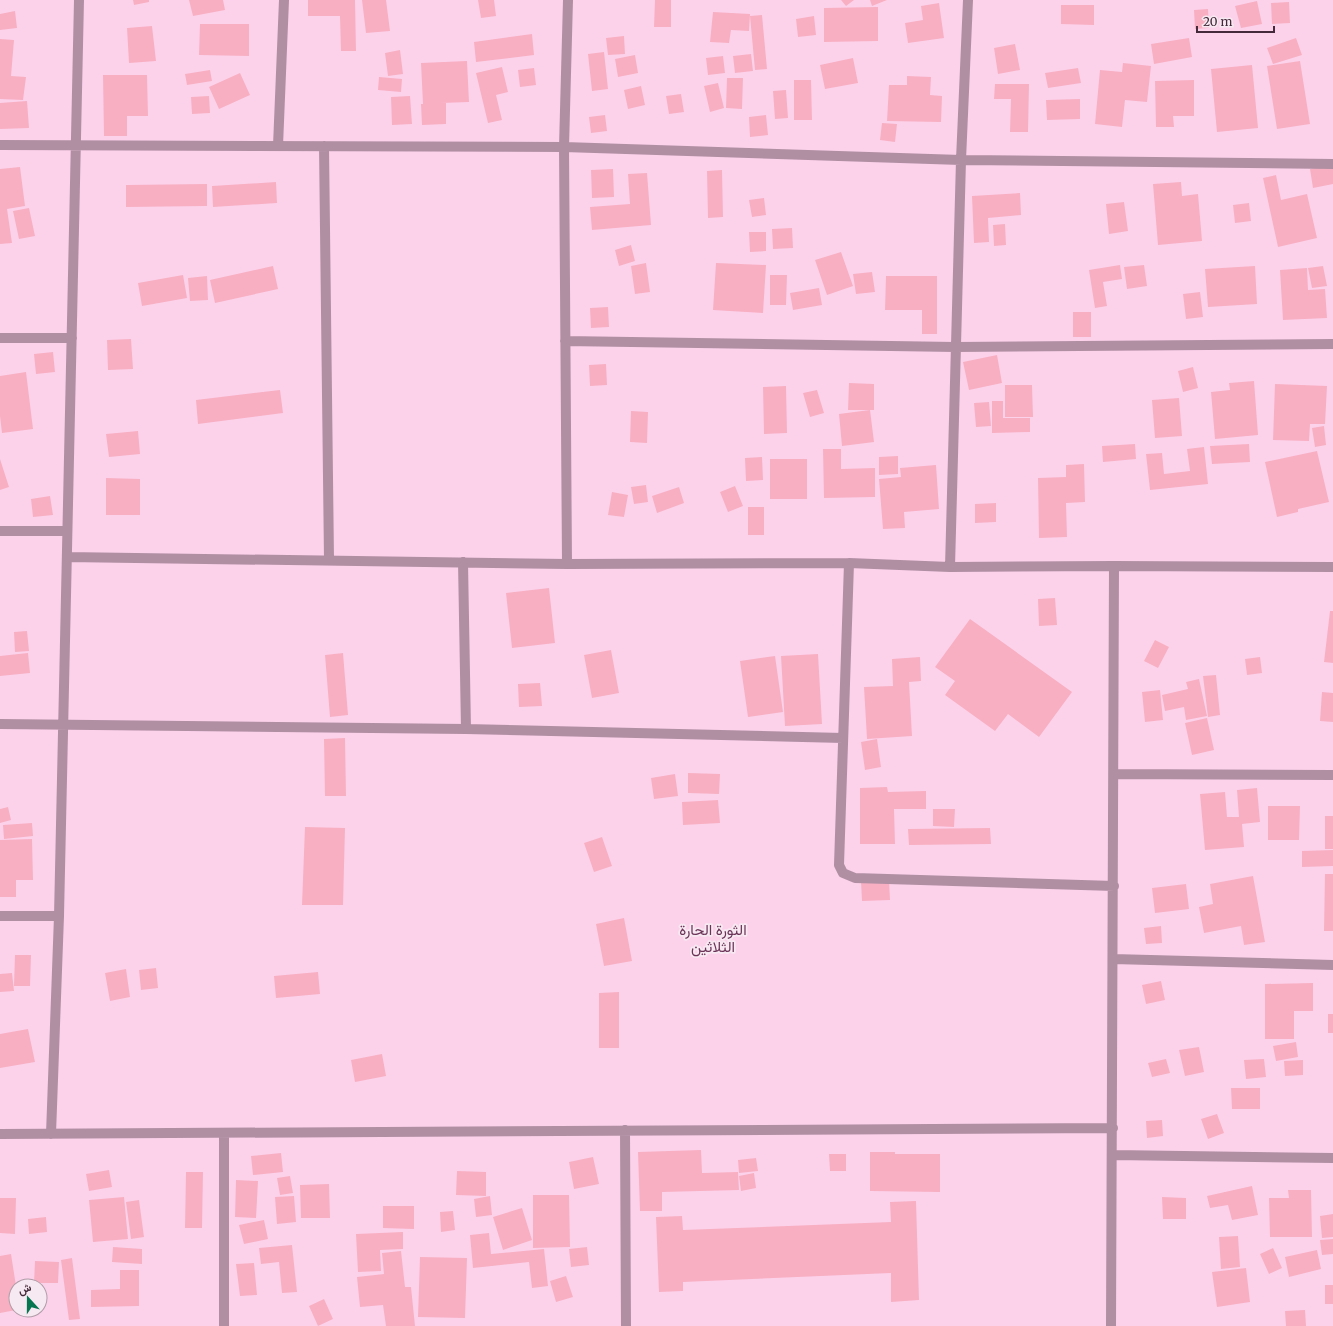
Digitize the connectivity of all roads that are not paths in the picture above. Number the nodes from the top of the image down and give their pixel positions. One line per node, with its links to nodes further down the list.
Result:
1 (79, 0): 6 (street)
2 (284, 0): 7 (street)
3 (568, 0): 9 (street)
4 (968, 0): 10 (street)
5 (0, 145): 6 (street)
6 (76, 145): 7 (street); 13 (street)
7 (278, 146): 8 (street)
8 (324, 146): 9 (street); 20 (street)
9 (564, 147): 10 (street); 14 (street)
10 (961, 160): 11 (street); 16 (street)
11 (1333, 164)
12 (0, 338): 13 (street)
13 (72, 338): 18 (street)
14 (565, 341): 16 (street); 23 (street)
15 (1333, 344): 16 (street)
16 (956, 347): 25 (street)
17 (0, 531): 18 (street)
18 (68, 531): 19 (street)
19 (67, 557): 20 (street); 28 (street)
20 (329, 560): 21 (street)
21 (463, 562): 23 (street); 29 (street)
22 (849, 563): 23 (street); 25 (street); 30 (street)
23 (567, 564)
24 (1114, 566): 25 (street); 26 (street); 31 (street)
25 (950, 567)
26 (1333, 567)
27 (0, 724): 28 (street)
28 (63, 724): 29 (street); 35 (street)
29 (466, 729): 30 (street)
30 (844, 738): 33 (street)
31 (1114, 774): 32 (street); 33 (street)
32 (1333, 775)
33 (1114, 886): 36 (street)
34 (0, 916): 35 (street)
35 (59, 916): 42 (street)
36 (1113, 959): 37 (street); 38 (street)
37 (1333, 965)
38 (1113, 1128): 39 (street); 43 (street)
39 (625, 1130): 40 (street); 46 (street)
40 (224, 1133): 42 (street); 45 (street)
41 (0, 1134): 42 (street)
42 (52, 1134)
43 (1113, 1155): 44 (street); 47 (street)
44 (1333, 1158)
45 (224, 1326)
46 (626, 1326)
47 (1111, 1326)

